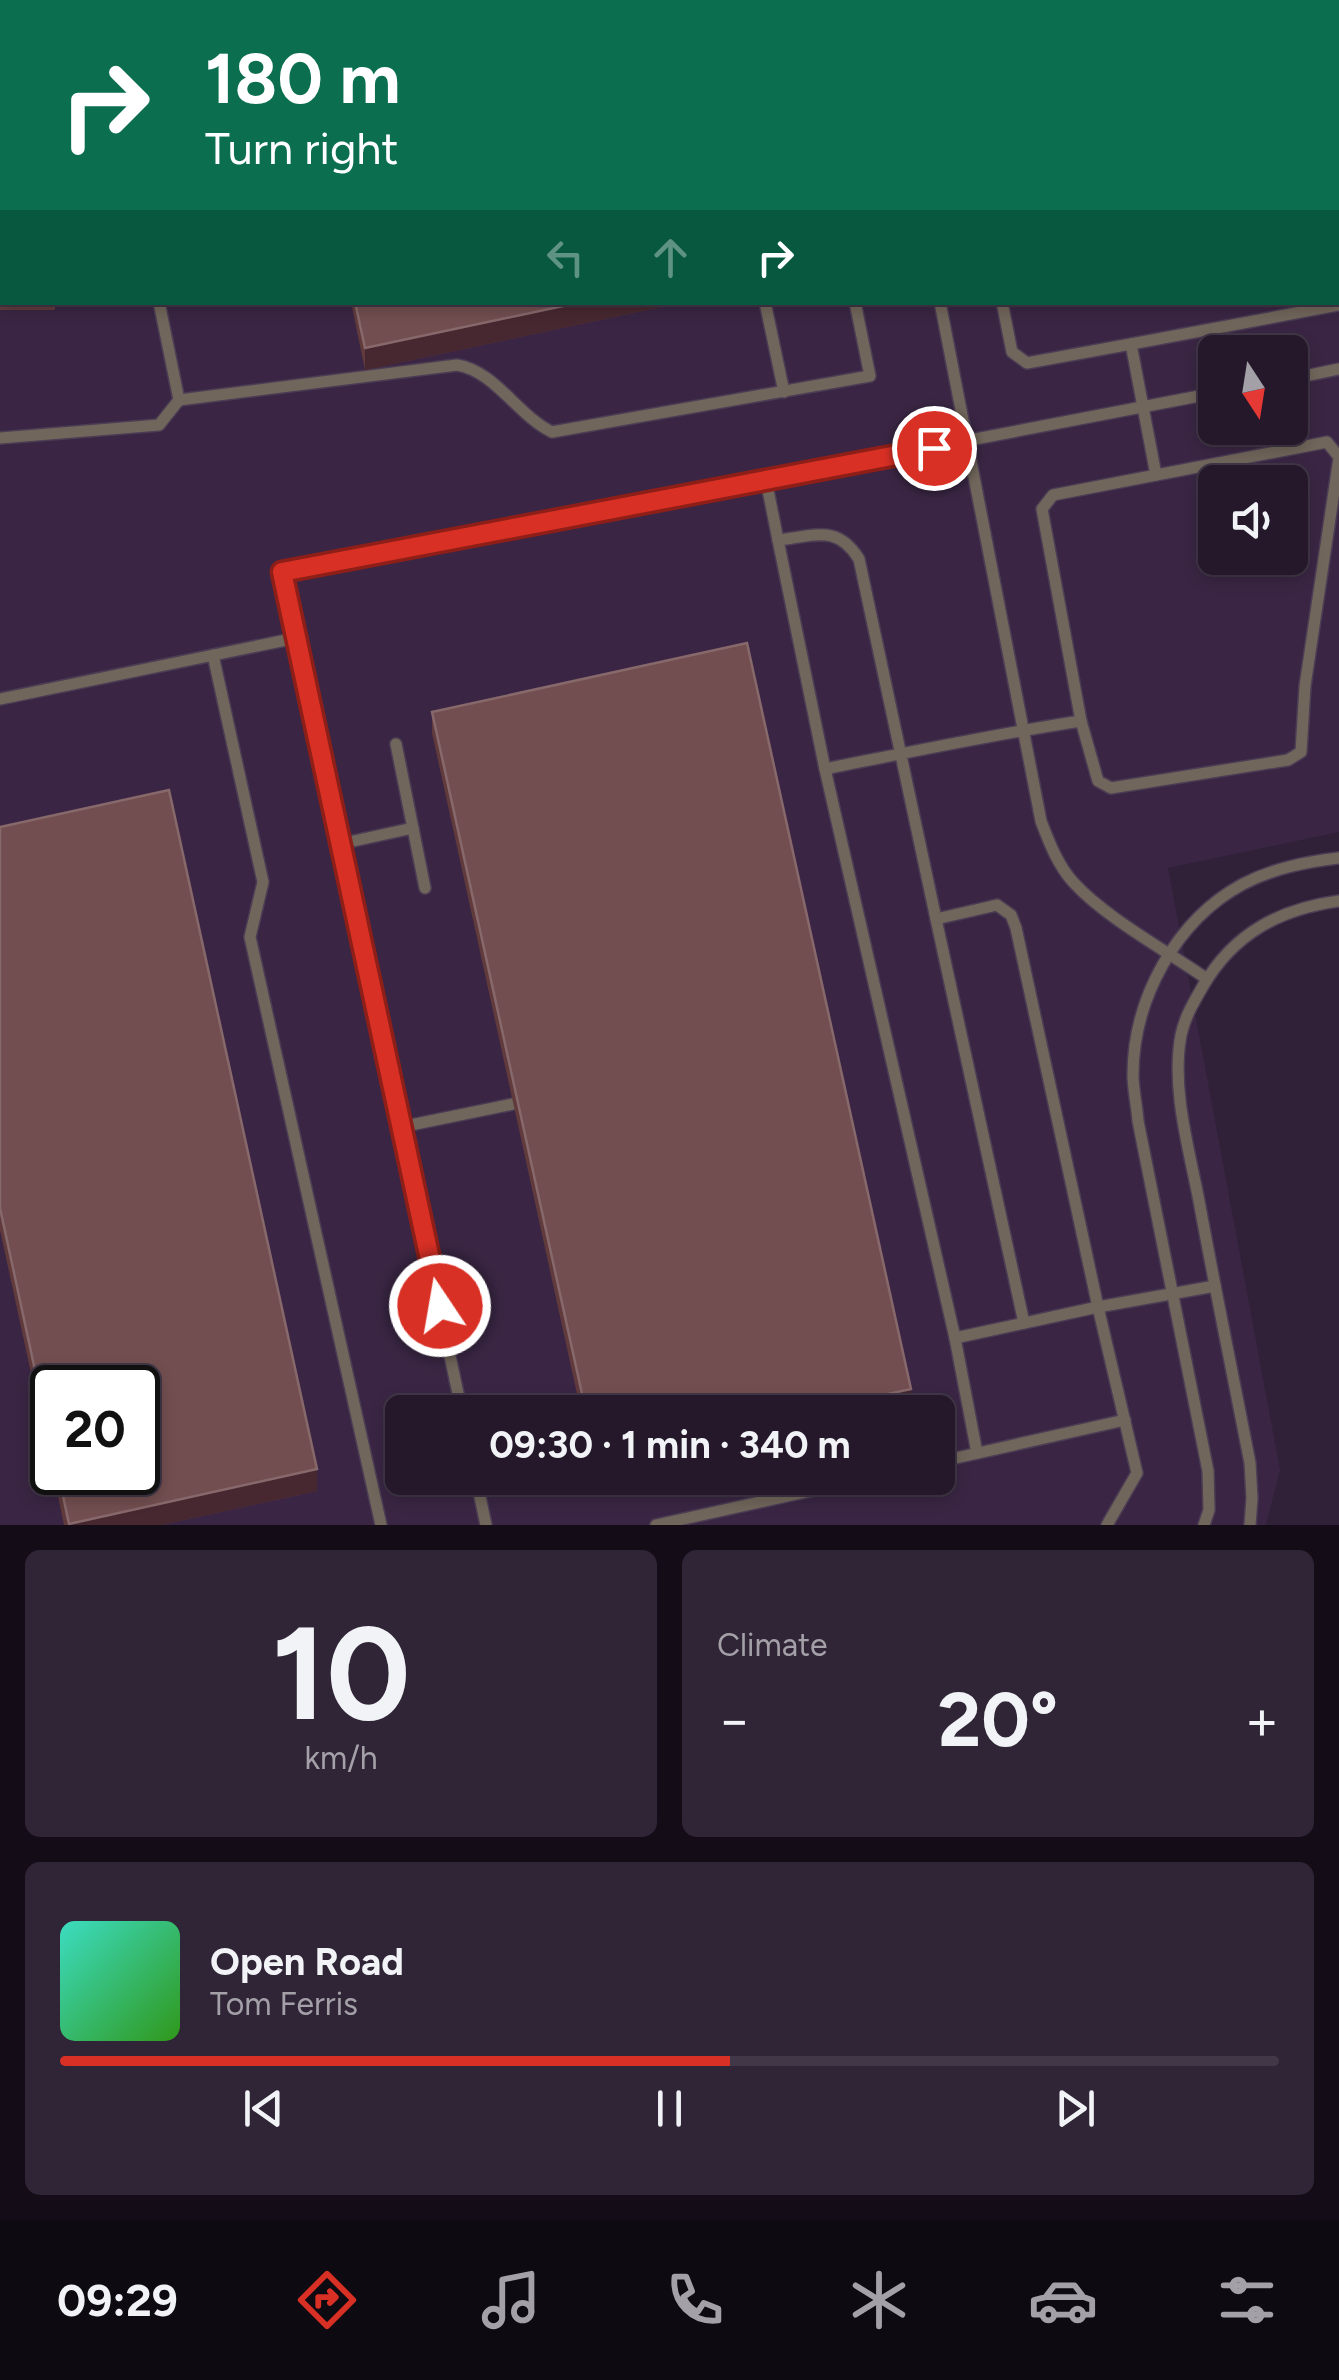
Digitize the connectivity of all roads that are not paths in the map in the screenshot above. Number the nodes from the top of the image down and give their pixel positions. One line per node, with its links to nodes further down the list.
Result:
1 (161, 305): 12 (lane)
2 (766, 305): 10 (lane)
3 (856, 305): 10 (lane)
4 (941, 305): 15 (lane)
5 (1003, 305): 7 (lane)
6 (1339, 305): 7 (lane)
7 (1132, 344): 13 (lane)
8 (1339, 369): 9 (lane)
9 (1308, 375)
10 (784, 392): 12 (lane)
11 (1198, 396): 13 (lane)
12 (179, 400): 14 (lane)
13 (1143, 407): 15 (lane); 17 (lane)
14 (0, 438)
15 (968, 441): 18 (lane); 24 (lane)
16 (1339, 457): 17 (lane); 23 (lane)
17 (1156, 476): 23 (lane)
18 (766, 480): 19 (lane); 20 (lane)
19 (778, 540): 26 (lane); 27 (lane)
20 (296, 638): 21 (lane); 29 (lane)
21 (213, 655): 22 (lane); 49 (lane)
22 (0, 699)
23 (1081, 721): 24 (lane)
24 (1024, 730): 26 (lane); 34 (lane)
25 (396, 744): 28 (lane)
26 (899, 754): 27 (lane); 33 (lane)
27 (825, 769): 42 (lane)
28 (413, 828): 29 (lane); 31 (lane)
29 (340, 844): 37 (lane)
30 (1339, 858): 34 (lane)
31 (426, 888)
32 (1339, 901): 35 (lane)
33 (936, 919): 40 (lane); 41 (lane)
34 (1169, 952): 35 (lane); 39 (lane)
35 (1207, 979): 38 (lane)
36 (513, 1104): 37 (lane)
37 (401, 1128): 43 (lane)
38 (1215, 1286): 39 (lane); 54 (lane)
39 (1173, 1294): 40 (lane); 53 (lane)
40 (1098, 1307): 41 (lane); 44 (lane)
41 (1024, 1323): 42 (lane)
42 (955, 1338): 45 (lane)
43 (458, 1395)
44 (1125, 1420): 45 (lane); 52 (lane)
45 (976, 1454): 46 (lane)
46 (955, 1458)
47 (480, 1495): 50 (lane)
48 (792, 1495): 51 (lane)
49 (381, 1525)
50 (486, 1525)
51 (656, 1525)
52 (1107, 1525)
53 (1204, 1525)
54 (1250, 1525)

